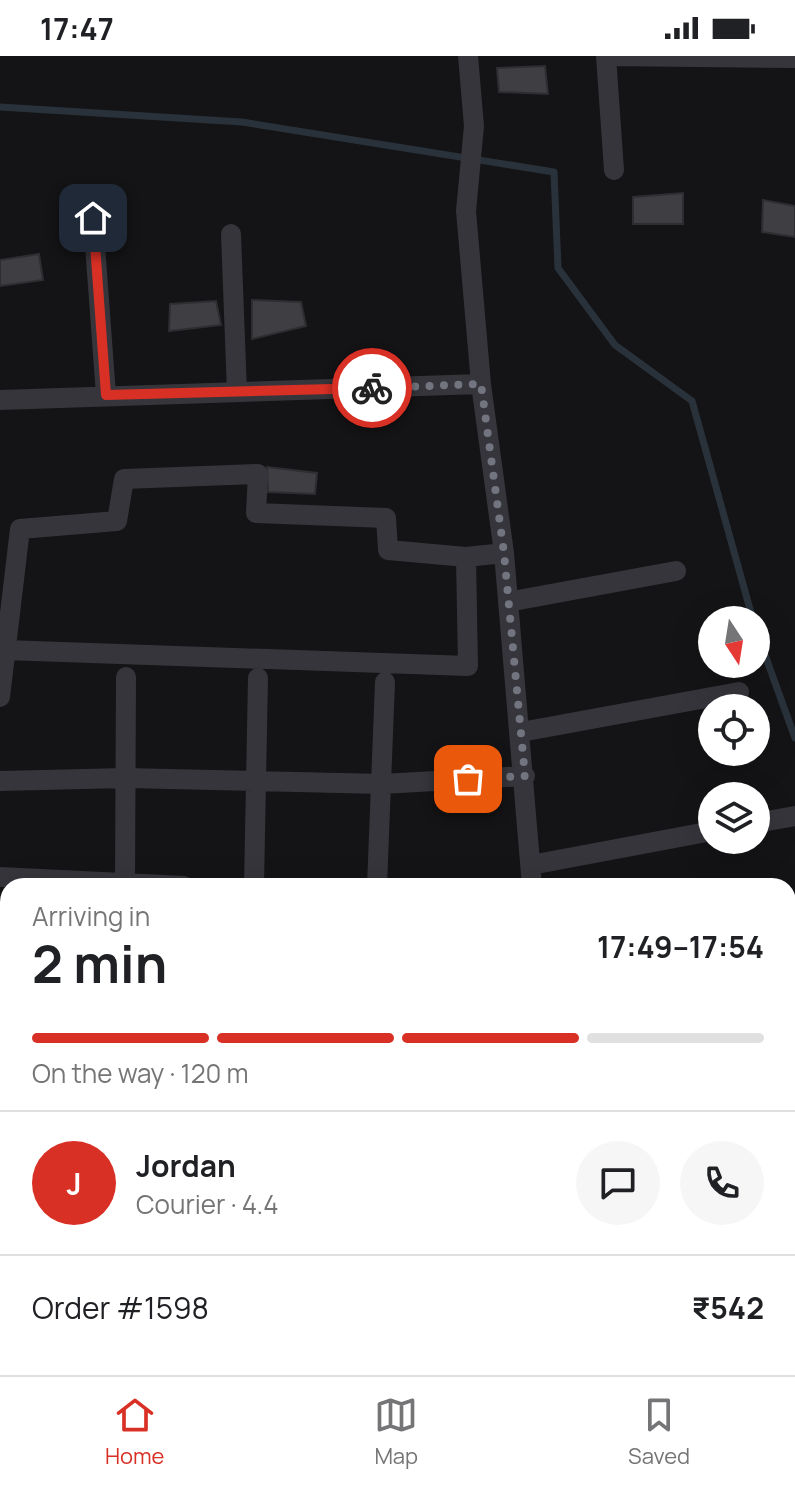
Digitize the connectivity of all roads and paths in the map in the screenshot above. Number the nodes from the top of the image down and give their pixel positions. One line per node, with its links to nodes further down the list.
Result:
1 (468, 56): 7 (street)
2 (606, 56): 3 (street); 4 (street)
3 (795, 58)
4 (614, 170)
5 (93, 218): 9 (street)
6 (231, 234): 8 (street)
7 (481, 384): 8 (street); 11 (street)
8 (237, 392): 9 (street)
9 (106, 395): 10 (street)
10 (0, 400)
11 (504, 553): 12 (street); 14 (street)
12 (466, 557): 15 (street); 16 (street)
13 (676, 571): 14 (street)
14 (508, 602): 22 (street)
15 (4, 611): 16 (street)
16 (5, 650): 21 (street)
17 (126, 677): 24 (street)
18 (258, 678): 26 (street)
19 (385, 682): 27 (street)
20 (739, 692): 22 (street)
21 (0, 697)
22 (521, 732): 23 (street)
23 (525, 776): 27 (street); 31 (street)
24 (126, 778): 25 (street); 26 (street); 34 (street)
25 (0, 781)
26 (255, 781): 27 (street); 35 (street)
27 (382, 784): 36 (street)
28 (795, 816): 29 (street)
29 (770, 820)
30 (698, 834): 31 (street)
31 (531, 865): 37 (street)
32 (0, 877): 33 (street)
33 (21, 878)
34 (125, 878)
35 (254, 878)
36 (377, 878)
37 (532, 878)

